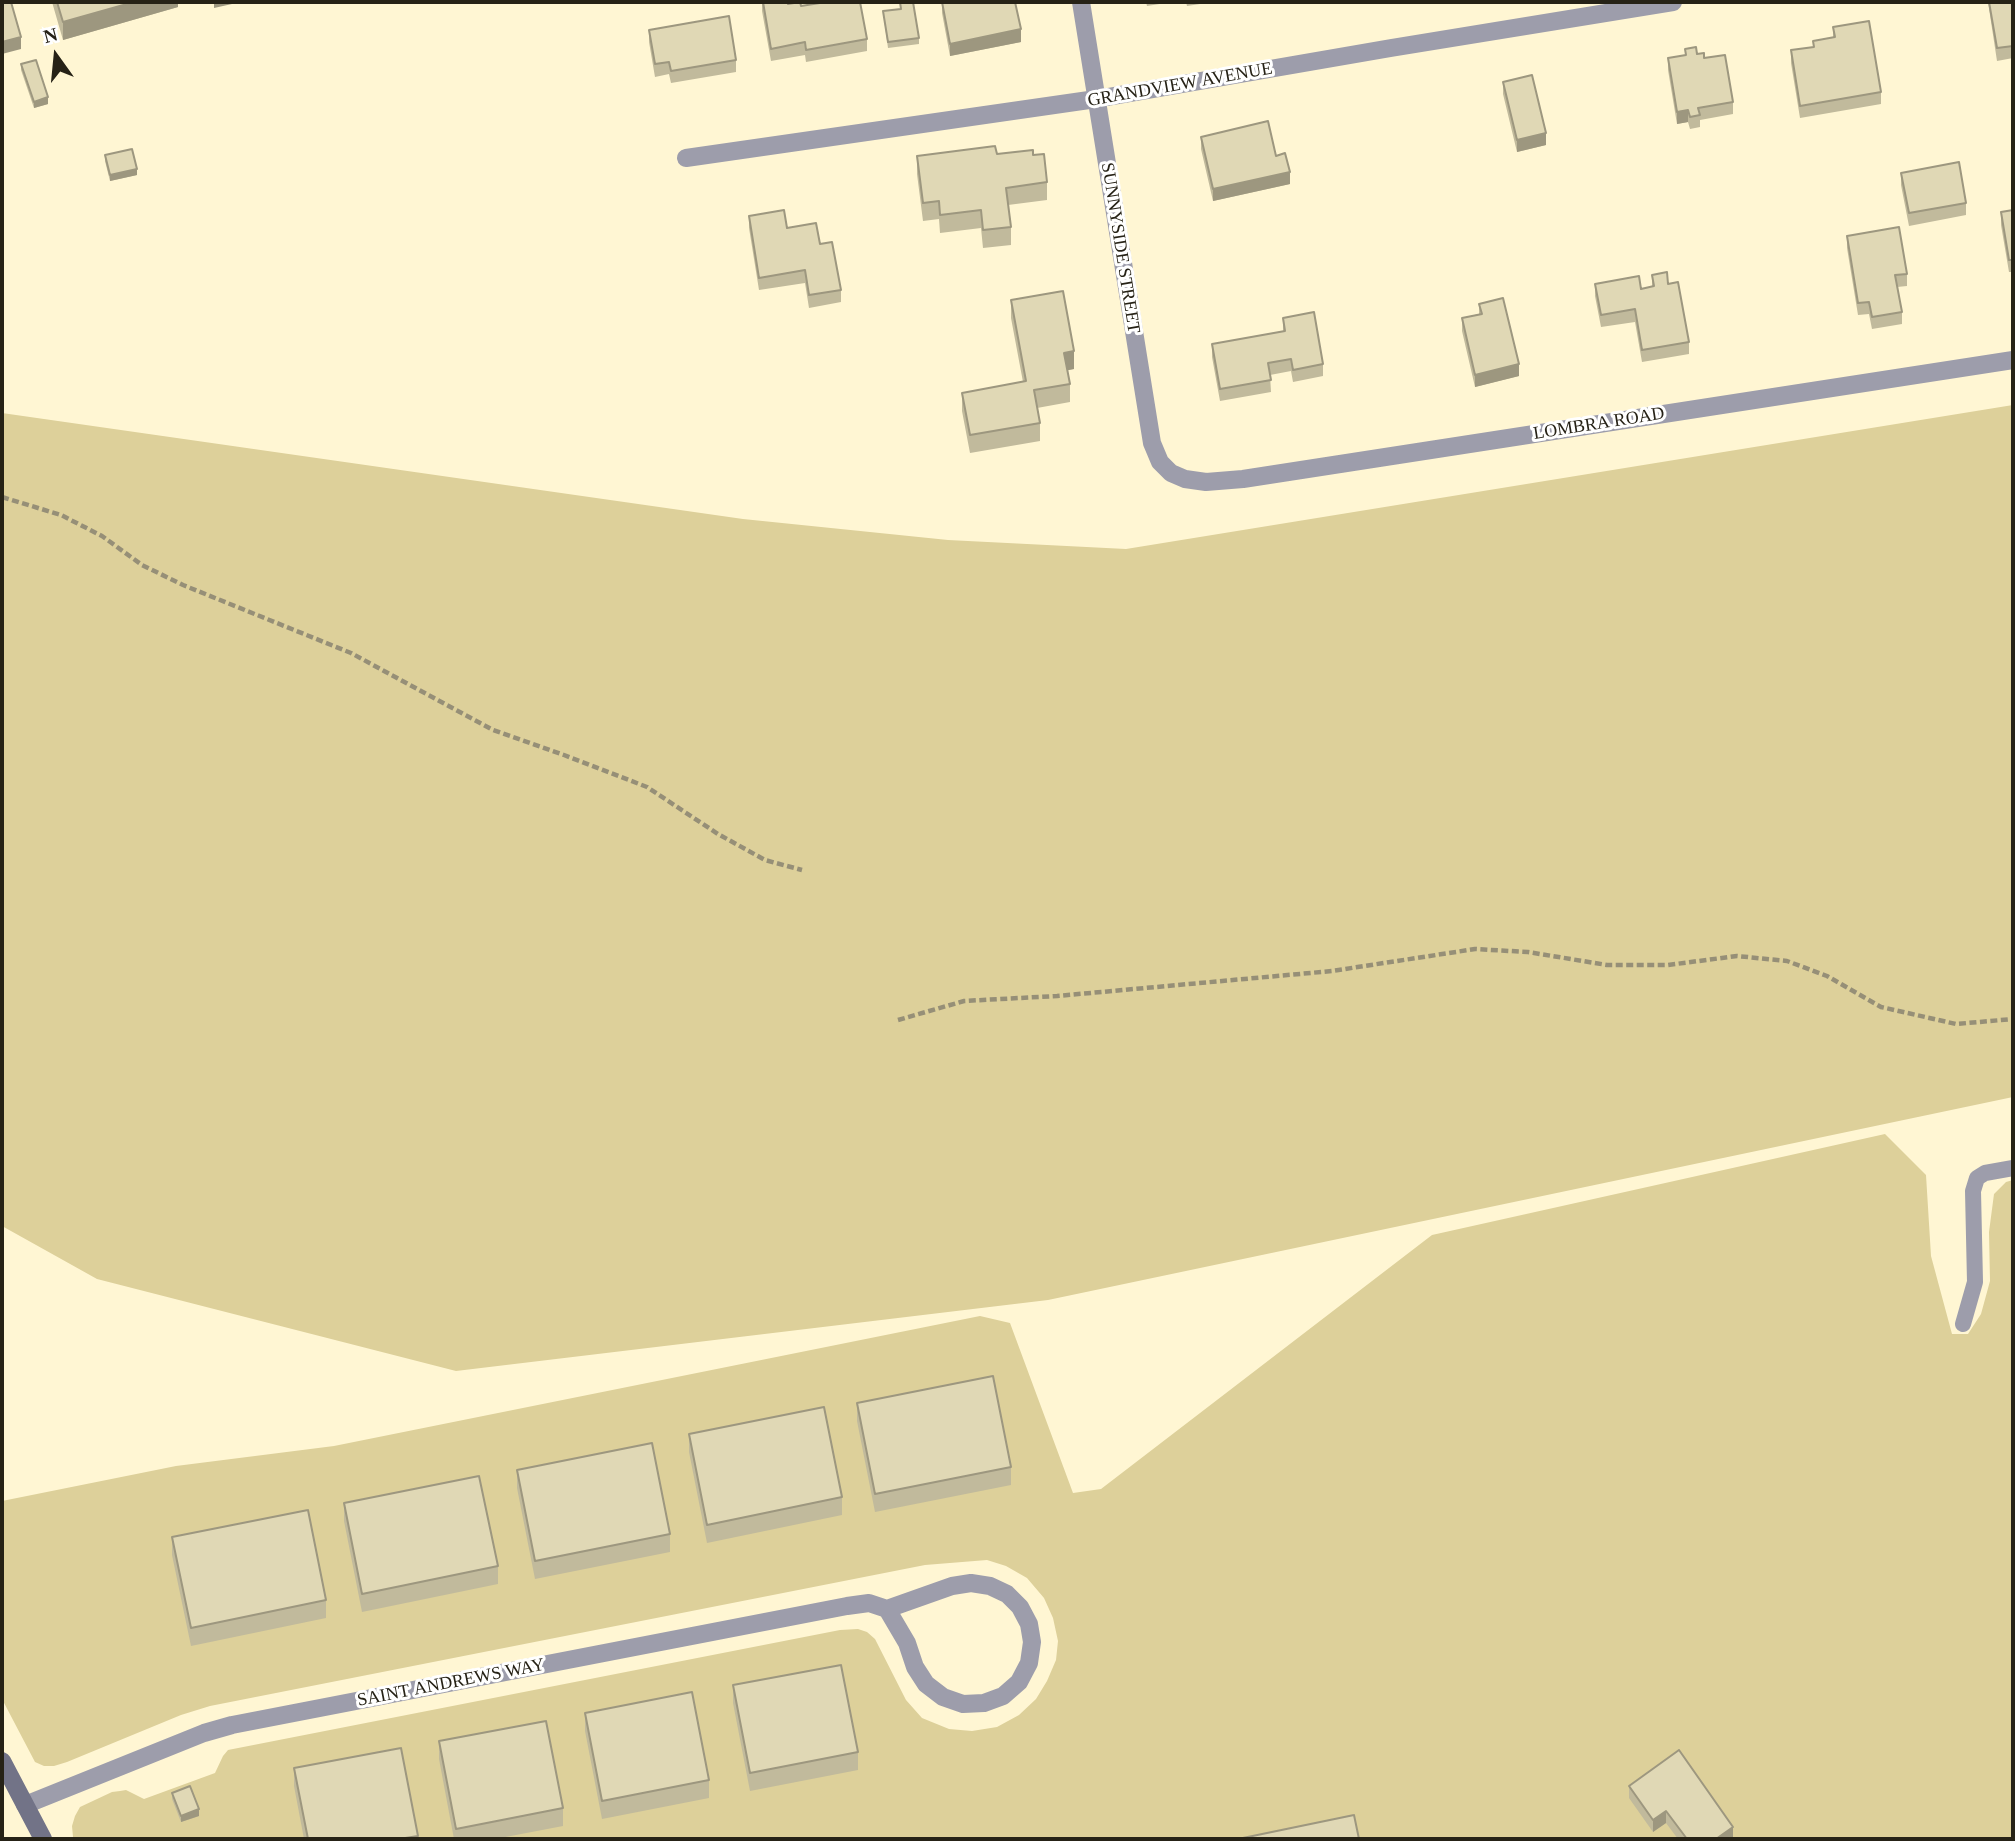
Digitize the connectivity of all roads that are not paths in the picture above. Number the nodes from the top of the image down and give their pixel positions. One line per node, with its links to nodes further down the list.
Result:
1 (1080, 2): 3 (street, SUNNYSIDE STREET)
2 (1673, 2): 3 (street, GRANDVIEW AVENUE)
3 (1096, 99): 4 (street, GRANDVIEW AVENUE); 6 (street, SUNNYSIDE STREET)
4 (685, 158)
5 (2013, 360): 6 (street, LOMBRA ROAD)
6 (1185, 479)
7 (2013, 1168): 8 (lane)
8 (1963, 1324)
9 (887, 1609): 9 (street, SAINT ANDREWS WAY); 11 (street, SAINT ANDREWS WAY)
10 (2, 1760): 11 (main road)
11 (25, 1805): 12 (main road)
12 (43, 1839)

